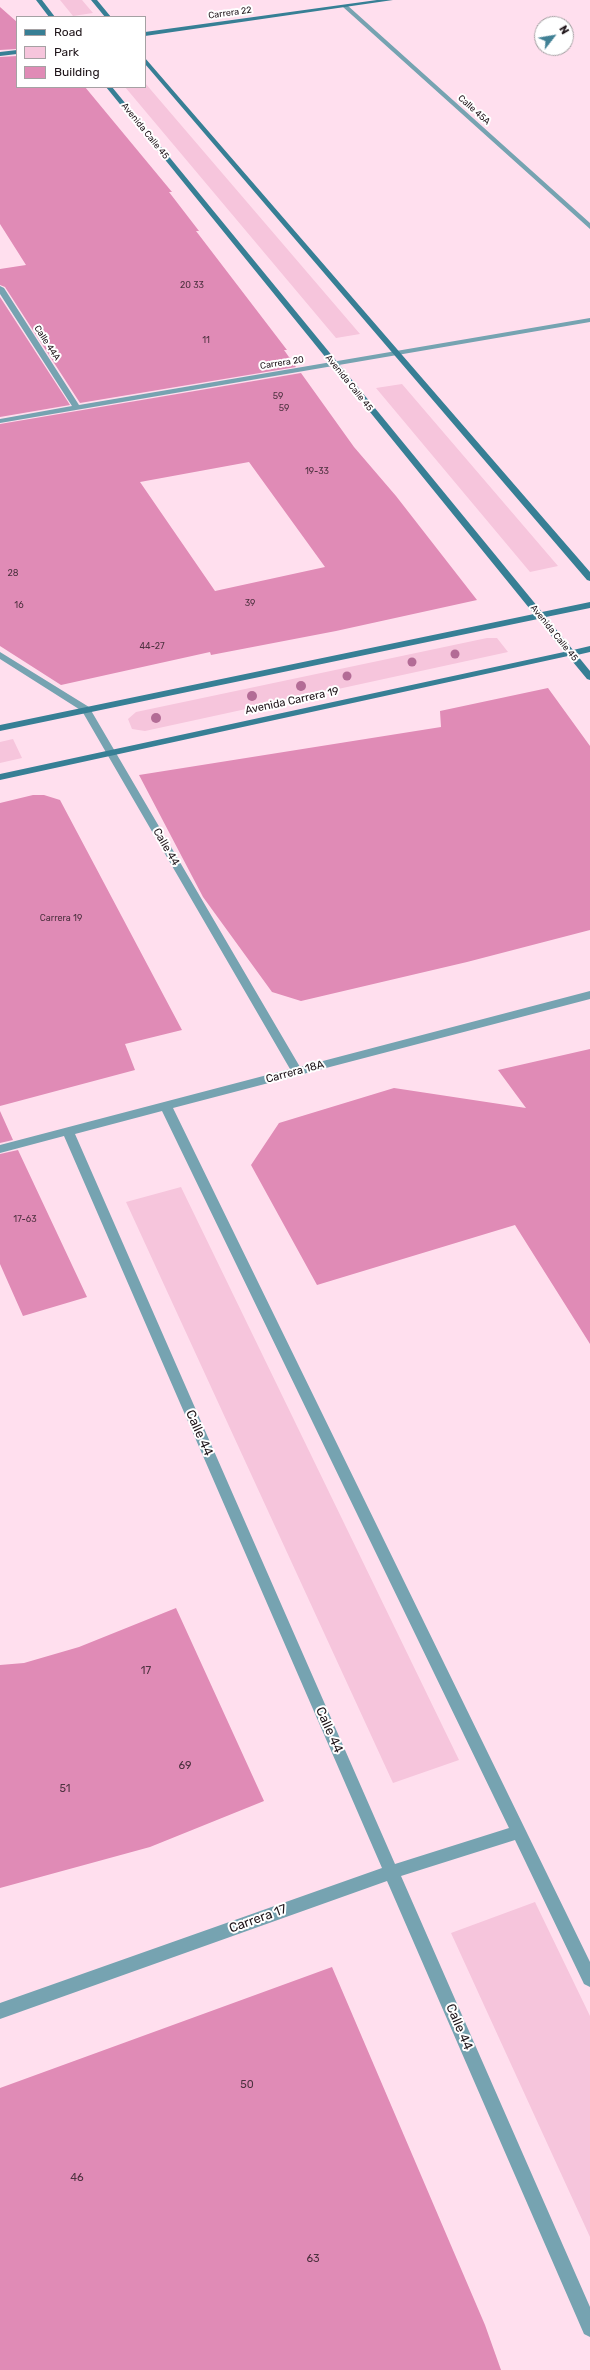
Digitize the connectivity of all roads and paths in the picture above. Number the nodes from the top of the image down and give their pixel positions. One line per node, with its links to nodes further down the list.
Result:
1 (38, 0): 5 (main road)
2 (94, 0): 6 (main road)
3 (390, 0): 4 (main road, Carrera 22)
4 (345, 6): 7 (main road, Carrera 22); 12 (street, Calle 45A)
5 (51, 16)
6 (107, 16)
7 (146, 34)
8 (16, 52): 9 (main road)
9 (0, 54)
10 (146, 61): 15 (main road)
11 (110, 88): 16 (main road, Avenida Calle 45)
12 (590, 227)
13 (0, 288): 17 (street, Calle 44A)
14 (590, 320): 15 (street, Carrera 20)
15 (397, 353): 16 (street, Carrera 20); 19 (main road)
16 (333, 364): 17 (street, Carrera 20); 21 (main road, Avenida Calle 45)
17 (77, 408): 18 (street, Carrera 20)
18 (0, 421)
19 (590, 578)
20 (590, 605): 21 (main road)
21 (539, 615): 23 (main road, Avenida Calle 45); 26 (main road)
22 (590, 650): 23 (main road, Avenida Carrera 19)
23 (571, 654): 25 (main road, Avenida Calle 45); 28 (main road, Avenida Carrera 19)
24 (0, 655): 26 (street, Calle 44)
25 (590, 677)
26 (86, 709): 27 (main road); 28 (street, Calle 44)
27 (0, 728)
28 (111, 752): 29 (main road, Avenida Carrera 19); 31 (street, Calle 44)
29 (0, 777)
30 (590, 995): 31 (street, Carrera 18A)
31 (297, 1072): 32 (street, Carrera 18A)
32 (166, 1106): 33 (street, Carrera 18A); 35 (street)
33 (68, 1131): 34 (street, Carrera 18A); 36 (street, Calle 44)
34 (0, 1149)
35 (518, 1832): 36 (street, Carrera 17); 37 (street)
36 (392, 1872): 38 (street, Carrera 17); 39 (street, Calle 44)
37 (590, 1979)
38 (0, 2011)
39 (590, 2328)

